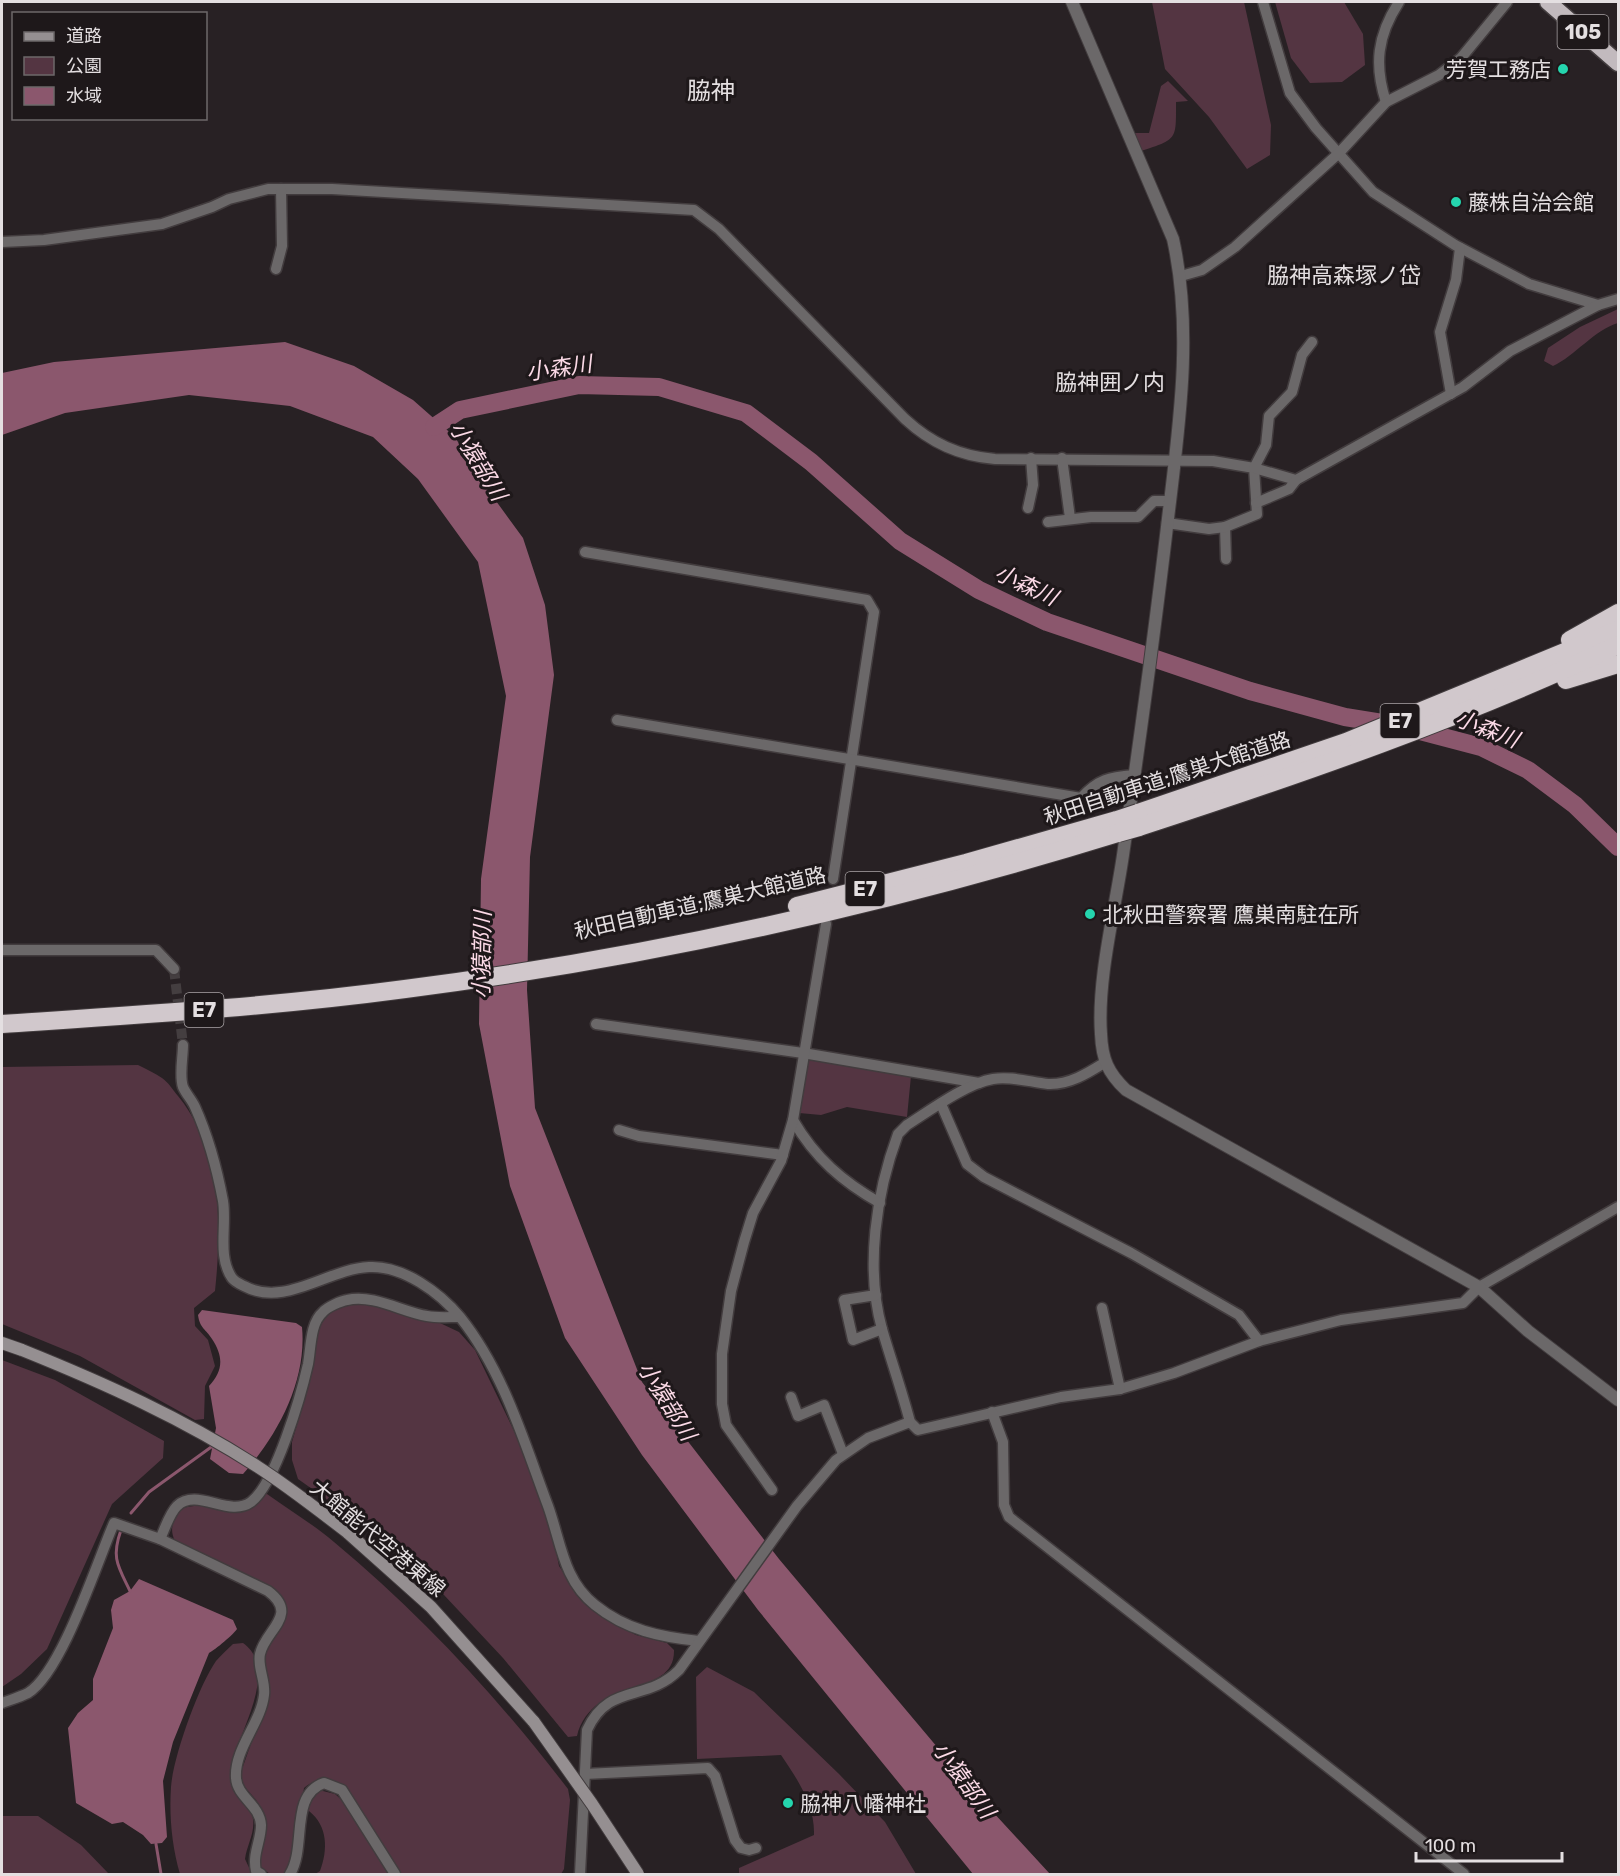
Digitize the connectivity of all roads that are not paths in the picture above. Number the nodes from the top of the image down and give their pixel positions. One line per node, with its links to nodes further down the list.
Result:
1 (1072, 2): 13 (street)
2 (1263, 2): 8 (street)
3 (1399, 2): 7 (street)
4 (1507, 2): 7 (street)
5 (1548, 2): 6 (highway, 105)
6 (1618, 63)
7 (1386, 102): 8 (street)
8 (1339, 153): 11 (street); 13 (street)
9 (281, 189): 10 (street); 12 (street); 18 (street)
10 (2, 242)
11 (1460, 248): 15 (street); 17 (street)
12 (276, 269)
13 (1181, 276): 20 (street)
14 (1618, 299): 15 (street)
15 (1598, 305): 17 (street)
16 (1312, 342): 21 (street)
17 (1451, 394): 22 (street)
18 (1031, 458): 19 (street); 25 (street)
19 (1062, 458): 20 (street); 26 (street)
20 (1175, 459): 21 (street); 23 (street)
21 (1254, 468): 22 (street); 24 (street)
22 (1296, 480): 24 (street)
23 (1170, 501): 26 (street); 28 (street)
24 (1256, 503): 29 (street)
25 (1028, 508)
26 (1070, 518): 27 (street)
27 (1048, 522)
28 (1167, 523): 29 (street); 40 (street)
29 (1225, 527): 31 (street)
30 (585, 552): 38 (street)
31 (1226, 559)
32 (1618, 614): 36 (highway)
33 (1618, 630): 36 (highway)
34 (1618, 645): 36 (highway)
35 (1618, 664): 36 (highway)
36 (1514, 684): 39 (highway, 秋田自動車道;鷹巣大館道路 / E7); 39 (highway, 秋田自動車道;鷹巣大館道路 / E7)
37 (617, 720): 38 (street)
38 (852, 758): 40 (street); 41 (street)
39 (1299, 767): 45 (highway, 秋田自動車道;鷹巣大館道路 / E7, bridge)
40 (1134, 775): 51 (street)
41 (833, 879)
42 (826, 924): 50 (street)
43 (2, 950): 44 (street)
44 (174, 969)
45 (405, 985): 46 (highway, 秋田自動車道;鷹巣大館道路 / E7); 47 (highway, 秋田自動車道;鷹巣大館道路 / E7)
46 (2, 1013)
47 (2, 1024)
48 (596, 1024): 50 (street)
49 (183, 1045): 62 (street)
50 (803, 1053): 52 (street); 54 (street)
51 (1104, 1063): 52 (street); 59 (street)
52 (979, 1083): 53 (street)
53 (941, 1104): 57 (street); 64 (street)
54 (793, 1120): 56 (street); 57 (street)
55 (619, 1130): 56 (street)
56 (783, 1155): 72 (street)
57 (880, 1203): 60 (street)
58 (1618, 1207): 59 (street)
59 (1479, 1287): 64 (street); 68 (street)
60 (876, 1294): 63 (street); 63 (street)
61 (1102, 1308): 66 (street)
62 (459, 1317): 73 (street); 74 (street)
63 (882, 1329): 70 (street)
64 (1259, 1341): 66 (street)
65 (2, 1343): 82 (main road, 大館能代空港東線, bridge)
66 (1120, 1389): 69 (street)
67 (791, 1397): 71 (street)
68 (1618, 1400)
69 (992, 1412): 70 (street); 83 (street)
70 (910, 1422): 71 (street)
71 (843, 1454): 74 (street)
72 (772, 1490)
73 (160, 1539): 75 (street); 78 (street)
74 (699, 1641): 76 (street)
75 (2, 1703)
76 (585, 1774): 77 (street); 81 (street)
77 (756, 1848)
78 (261, 1875)
79 (290, 1875): 80 (street)
80 (395, 1875)
81 (580, 1875)
82 (638, 1875)
83 (1464, 1875)

